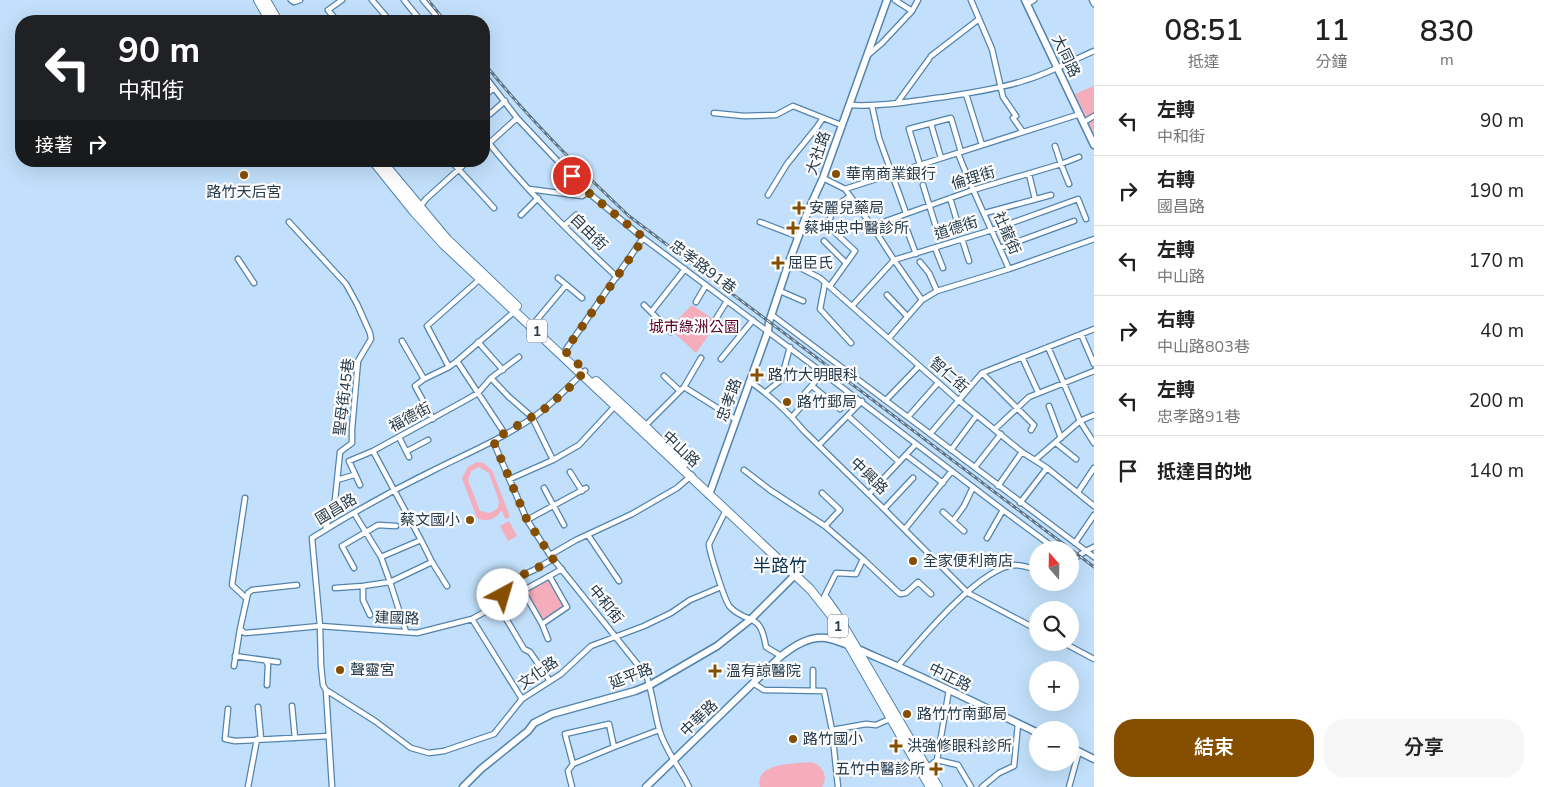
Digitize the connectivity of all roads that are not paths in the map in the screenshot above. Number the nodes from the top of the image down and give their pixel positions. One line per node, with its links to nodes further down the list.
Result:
1 (258, 0): 18 (main road)
2 (266, 0): 19 (main road)
3 (292, 0): 4 (street)
4 (300, 0)
5 (342, 0): 20 (street)
6 (372, 0): 21 (street)
7 (404, 0): 22 (street)
8 (423, 0): 23 (street)
9 (886, 0): 26 (street, 大社路)
10 (895, 0): 17 (street)
11 (918, 0): 17 (street)
12 (971, 0): 24 (street)
13 (1034, 0): 15 (street, 大同路)
14 (1092, 0): 16 (street)
15 (1026, 2): 27 (street, 大同路)
16 (1094, 4)
17 (912, 11): 26 (street)
18 (267, 15)
19 (275, 15)
20 (332, 15)
21 (385, 15)
22 (416, 15)
23 (435, 15)
24 (979, 19): 29 (street); 34 (street)
25 (1094, 51): 27 (street)
26 (865, 57): 35 (street, 大社路)
27 (1058, 67): 29 (street); 39 (street, 大同路)
28 (490, 83): 30 (street, 忠孝路91巷)
29 (1002, 86): 32 (street); 46 (street)
30 (494, 88): 31 (street); 33 (street, 忠孝路91巷)
31 (490, 91)
32 (966, 94): 34 (street); 49 (street)
33 (505, 101): 38 (street); 41 (street, 忠孝路91巷)
34 (896, 103): 36 (street)
35 (849, 105): 36 (street); 45 (street, 大社路)
36 (872, 106): 61 (street)
37 (714, 113): 42 (street)
38 (490, 114)
39 (1080, 114): 43 (street, 大同路); 46 (street)
40 (1094, 116): 43 (street)
41 (517, 118): 47 (street); 69 (street, 忠孝路91巷)
42 (823, 118): 45 (street); 71 (street)
43 (1084, 122): 50 (street, 大同路)
44 (931, 124): 52 (street, 社龍街); 54 (street); 56 (street)
45 (841, 125): 63 (street, 大社路)
46 (1023, 132): 49 (street)
47 (490, 143)
48 (490, 145): 66 (street, 自由街)
49 (982, 145): 52 (street)
50 (1094, 145)
51 (1054, 146): 55 (street)
52 (960, 153): 54 (street); 68 (street, 社龍街)
53 (1079, 157): 55 (street, 倫理街)
54 (941, 158): 56 (street)
55 (1061, 164): 62 (street, 倫理街); 64 (street)
56 (920, 165): 61 (street)
57 (378, 167): 78 (main road, 中山路 / 1)
58 (386, 167): 78 (main road, 中山路 / 1)
59 (461, 167): 60 (street)
60 (459, 169): 77 (street); 78 (street)
61 (891, 174): 67 (street); 79 (street)
62 (1029, 174): 68 (street, 倫理街); 75 (street)
63 (823, 178): 67 (street); 93 (street, 大社路)
64 (1069, 184)
65 (923, 185): 76 (street)
66 (528, 189): 69 (street); 73 (street, 自由街)
67 (845, 189): 72 (street)
68 (973, 190): 74 (street, 倫理街); 80 (street, 社龍街)
69 (588, 192): 94 (street, 忠孝路91巷)
70 (1051, 194): 75 (street)
71 (768, 195)
72 (850, 196): 89 (street); 106 (street)
73 (538, 198): 81 (street); 88 (street, 自由街)
74 (950, 198): 76 (street, 倫理街); 84 (street)
75 (1035, 199): 80 (street)
76 (929, 206): 79 (street, 倫理街); 90 (street)
77 (494, 208)
78 (417, 210): 112 (main road, 中山路 / 1); 132 (main road, 中山路 / 1)
79 (906, 213): 89 (street, 倫理街)
80 (985, 213): 92 (street, 社龍街)
81 (521, 215)
82 (576, 215): 88 (street)
83 (1086, 219): 92 (street, 道德街)
84 (957, 220)
85 (289, 222): 217 (street, 聖母街45巷)
86 (760, 222): 93 (street)
87 (1074, 222): 99 (street)
88 (564, 226): 110 (street, 自由街)
89 (872, 226): 102 (street)
90 (936, 227)
91 (907, 230): 100 (street)
92 (992, 230): 95 (street, 道德街); 99 (street, 社龍街)
93 (798, 237): 104 (street, 大社路)
94 (644, 238): 108 (street, 忠孝路91巷); 110 (street)
95 (962, 239): 98 (street, 道德街); 103 (street)
96 (824, 240): 106 (street)
97 (1094, 240): 109 (street, 社龍街)
98 (935, 248): 100 (street, 道德街); 107 (street)
99 (1000, 248): 109 (street, 社龍街)
100 (916, 254): 102 (street, 道德街)
101 (238, 259): 113 (street)
102 (894, 260): 122 (street); 126 (street)
103 (970, 261)
104 (790, 262): 114 (street, 智仁街); 117 (street, 大社路)
105 (920, 262): 118 (street)
106 (846, 263): 114 (street)
107 (943, 268)
108 (684, 269): 116 (street, 忠孝路91巷); 128 (street)
109 (1009, 269): 118 (street)
110 (617, 277): 144 (street)
111 (558, 278): 115 (street)
112 (480, 279): 127 (main road, 中山路 / 1); 151 (street)
113 (254, 283)
114 (827, 284): 126 (street, 智仁街); 141 (street)
115 (566, 285): 120 (street); 132 (street)
116 (706, 285): 123 (street, 忠孝路91巷); 124 (street)
117 (780, 291): 121 (street); 129 (street, 大社路)
118 (938, 292): 122 (street)
119 (887, 295): 130 (street)
120 (582, 298)
121 (803, 300)
122 (922, 300): 130 (street)
123 (727, 301): 131 (street, 忠孝路91巷); 133 (street)
124 (696, 302)
125 (644, 305): 128 (street)
126 (853, 305): 138 (street, 智仁街)
127 (516, 311): 140 (street); 155 (main road, 中山路 / 1)
128 (652, 311): 134 (street)
129 (772, 315): 136 (street, 忠孝路); 169 (street)
130 (907, 316): 138 (street)
131 (753, 320): 136 (street, 忠孝路91巷); 148 (street)
132 (534, 322): 144 (main road, 中山路 / 1)
133 (714, 322)
134 (678, 323)
135 (1094, 329): 137 (street)
136 (768, 331): 142 (street, 忠孝路91巷); 161 (street, 忠孝路)
137 (1081, 334): 143 (street); 150 (street)
138 (889, 338): 152 (street, 智仁街)
139 (402, 341): 160 (street)
140 (478, 342): 149 (street); 153 (street)
141 (851, 343)
142 (790, 347): 156 (street, 忠孝路91巷); 166 (street)
143 (1048, 347): 146 (street); 163 (street)
144 (565, 351): 155 (main road, 中山路 / 1)
145 (519, 357): 153 (street, 福德街)
146 (1022, 357): 157 (street); 167 (street)
147 (702, 358): 165 (street)
148 (722, 358)
149 (457, 362): 151 (street); 168 (street)
150 (1094, 364)
151 (449, 366): 160 (street)
152 (920, 366): 162 (street, 智仁街); 169 (street)
153 (503, 370): 159 (street, 福德街)
154 (1094, 371): 163 (street)
155 (583, 372): 172 (main road, 中山路 / 1); 180 (street, 國昌路); 185 (main road, 中山路 / 1)
156 (823, 373): 164 (street); 171 (street, 忠孝路91巷)
157 (982, 373): 170 (street); 174 (street)
158 (664, 376): 165 (street)
159 (491, 378): 168 (street, 福德街); 180 (street)
160 (424, 379): 182 (street)
161 (749, 381): 166 (street, 中興路); 183 (street, 忠孝路)
162 (938, 382): 170 (street, 智仁街); 179 (street)
163 (1063, 382): 167 (street); 184 (street)
164 (812, 386): 175 (street); 181 (street)
165 (682, 389): 183 (street); 185 (street)
166 (766, 392): 181 (street, 中興路)
167 (1038, 392): 174 (street)
168 (478, 393): 182 (street, 福德街); 188 (street)
169 (886, 400): 179 (street)
170 (958, 400): 176 (street, 智仁街); 189 (street)
171 (862, 401): 178 (street); 197 (street, 忠孝路91巷)
172 (615, 406): 204 (street); 214 (main road, 中山路 / 1)
173 (1049, 406): 192 (street)
174 (1016, 408): 186 (street); 187 (street)
175 (840, 409)
176 (977, 415): 186 (street, 智仁街); 199 (street)
177 (1094, 415): 184 (street)
178 (848, 416): 198 (street); 206 (street)
179 (908, 416): 189 (street)
180 (532, 417): 188 (street, 國昌路); 204 (street)
181 (792, 417): 198 (street, 中興路)
182 (433, 419): 191 (street, 福德街)
183 (735, 419): 224 (street, 忠孝路)
184 (1080, 421): 192 (street); 195 (street)
185 (645, 426): 214 (main road, 中山路 / 1)
186 (995, 429): 190 (street, 智仁街)
187 (1031, 430)
188 (505, 434): 194 (street, 國昌路)
189 (930, 434): 199 (street)
190 (1001, 434): 201 (street, 智仁街); 207 (street)
191 (399, 437): 193 (street); 200 (street, 福德街)
192 (1062, 438): 196 (street)
193 (428, 440)
194 (493, 440): 216 (street, 中和街); 223 (street, 國昌路)
195 (1094, 442)
196 (1056, 443): 203 (street); 205 (street)
197 (916, 444): 202 (street); 212 (street, 忠孝路91巷)
198 (819, 445): 227 (street, 中興路)
199 (951, 450): 207 (street)
200 (373, 451): 213 (street, 福德街); 223 (street)
201 (1022, 452): 205 (street, 智仁街); 220 (street)
202 (906, 455): 206 (street); 218 (street)
203 (1076, 459)
204 (553, 460): 216 (street)
205 (1035, 460): 208 (street, 智仁街)
206 (899, 462): 227 (street)
207 (975, 468): 220 (street)
208 (1047, 468): 225 (street, 智仁街); 229 (street)
209 (1094, 468): 225 (street)
210 (744, 470): 242 (street)
211 (570, 472): 231 (street)
212 (951, 472): 218 (street); 221 (street, 忠孝路91巷)
213 (354, 475): 217 (street); 219 (street)
214 (691, 475): 224 (main road, 中山路 / 1); 247 (street)
215 (913, 478): 233 (street)
216 (510, 479): 238 (street, 中和街)
217 (337, 480): 244 (street, 聖母街45巷)
218 (943, 483): 243 (street)
219 (360, 484)
220 (998, 486): 229 (street)
221 (973, 487): 234 (street, 忠孝路91巷); 239 (street)
222 (544, 488): 231 (street)
223 (394, 490): 236 (street, 國昌路); 249 (street)
224 (710, 492): 232 (main road, 中山路 / 1); 265 (main road, 中山路 / 1)
225 (1078, 492): 230 (street, 智仁街)
226 (822, 494): 242 (street)
227 (869, 494): 233 (street, 中興路)
228 (245, 498): 278 (street)
229 (1020, 503): 251 (street)
230 (1094, 506)
231 (553, 507): 238 (street); 240 (street)
232 (727, 509): 265 (main road, 中山路 / 1); 272 (street)
233 (884, 509): 243 (street, 中興路)
234 (1003, 510): 248 (street); 250 (street, 忠孝路91巷)
235 (943, 512): 239 (street)
236 (354, 513): 244 (street, 國昌路); 246 (street)
237 (1094, 515): 252 (street)
238 (527, 520): 258 (street, 中和街)
239 (953, 521): 245 (street)
240 (564, 525)
241 (396, 526): 246 (street)
242 (825, 526): 260 (street)
243 (905, 529): 275 (street, 中興路)
244 (325, 530): 285 (street, 國昌路)
245 (964, 530)
246 (366, 532): 257 (street); 262 (street)
247 (588, 535): 258 (street); 267 (street)
248 (987, 538)
249 (421, 540): 257 (street); 261 (street)
250 (1045, 541)
251 (1072, 541)
252 (1076, 541)
253 (1079, 546): 255 (street)
254 (1094, 547): 255 (street)
255 (1086, 552): 256 (street); 259 (street)
256 (1079, 556)
257 (381, 557): 268 (street)
258 (551, 557): 264 (street, 中和街); 279 (street)
259 (1094, 557)
260 (863, 559): 276 (street); 277 (street)
261 (432, 562): 268 (street); 271 (street)
262 (354, 568)
263 (1029, 568): 275 (street)
264 (562, 569): 266 (street, 建國路); 288 (street, 中和街)
265 (797, 572): 277 (main road, 中山路 / 1); 282 (street, 延平路); 290 (main road, 中山路 / 1)
266 (550, 576): 274 (street, 建國路); 283 (street)
267 (619, 581)
268 (390, 582): 270 (street); 287 (street)
269 (297, 585): 278 (street)
270 (363, 586): 273 (street); 280 (street)
271 (446, 586)
272 (721, 587): 282 (street); 288 (street, 文化路)
273 (335, 588)
274 (523, 591): 279 (street, 建國路); 283 (street)
275 (968, 593): 284 (street, 中興路); 298 (street)
276 (931, 594)
277 (824, 597): 290 (main road, 中山路 / 1)
278 (246, 598): 286 (street)
279 (498, 605): 281 (street, 建國路); 300 (street)
280 (370, 615)
281 (472, 619): 287 (street, 建國路); 307 (street)
282 (751, 619): 293 (street); 303 (street, 延平路)
283 (542, 624): 289 (street)
284 (1029, 625)
285 (320, 626): 286 (street, 建國路); 287 (street, 建國路); 304 (street, 國昌路)
286 (240, 629): 292 (street)
287 (406, 632)
288 (617, 638): 300 (street, 文化路); 303 (street, 中和街)
289 (548, 639)
290 (853, 648): 293 (street, 中華路); 298 (street, 中正路); 311 (main road, 中山路 / 1)
291 (1079, 651): 294 (street)
292 (235, 656): 295 (street); 297 (street)
293 (781, 656): 301 (street, 中華路)
294 (1094, 659)
295 (266, 661): 296 (street); 302 (street)
296 (278, 662)
297 (234, 666)
298 (898, 666): 305 (street, 中正路)
299 (814, 670): 306 (street)
300 (550, 681): 307 (street, 文化路)
301 (754, 683): 306 (street); 321 (street, 中華路)
302 (267, 685)
303 (650, 685): 314 (street, 中和街); 329 (street, 延平路)
304 (326, 690): 307 (street, 文化路); 316 (street, 國昌路)
305 (948, 690): 312 (street, 中正路); 323 (street)
306 (813, 691): 315 (street)
307 (522, 699)
308 (292, 706): 317 (street)
309 (258, 707): 318 (street)
310 (228, 708): 318 (street)
311 (893, 718): 315 (street); 325 (main road, 中山路 / 1); 334 (main road, 中山路 / 1)
312 (1018, 724): 313 (street, 中正路); 337 (street)
313 (1029, 729)
314 (659, 730): 319 (street); 321 (street, 中和街)
315 (832, 730): 333 (street)
316 (329, 736): 317 (street); 328 (street, 國昌路)
317 (295, 738): 318 (street)
318 (259, 739): 327 (street)
319 (614, 747): 324 (street); 324 (street)
320 (1079, 751): 322 (street)
321 (674, 759): 331 (street, 中華路); 332 (street, 中和街)
322 (1094, 759)
323 (937, 760): 325 (street); 336 (street)
324 (573, 764): 330 (street)
325 (927, 768): 335 (main road, 中山路 / 1)
326 (1073, 771): 338 (street)
327 (248, 787)
328 (331, 787)
329 (463, 787)
330 (572, 787)
331 (646, 787)
332 (689, 787)
333 (838, 787)
334 (930, 787)
335 (938, 787)
336 (971, 787)
337 (982, 787)
338 (1069, 787)

